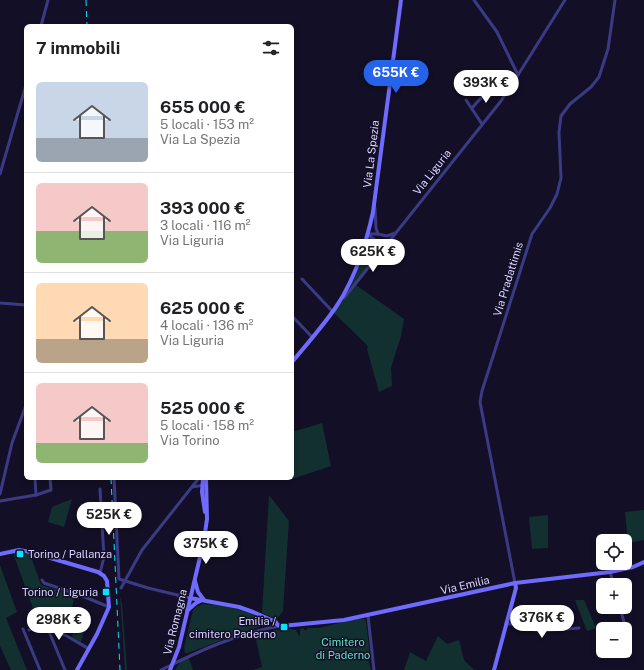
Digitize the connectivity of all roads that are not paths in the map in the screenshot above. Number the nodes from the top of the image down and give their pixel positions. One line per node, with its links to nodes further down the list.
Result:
1 (48, 0): 6 (street)
2 (401, 0): 14 (main road, Via La Spezia)
3 (474, 0): 7 (street)
4 (565, 0): 7 (street, Via Liguria)
5 (615, 0): 49 (street, Via Pradattimis)
6 (42, 24)
7 (518, 75): 12 (street, Via Liguria)
8 (489, 89): 11 (street)
9 (24, 92): 13 (street)
10 (466, 100): 11 (street)
11 (472, 108): 12 (street)
12 (482, 124): 15 (street, Via Liguria)
13 (0, 174)
14 (374, 202): 16 (main road, Via La Spezia); 17 (street)
15 (396, 232): 17 (street); 18 (street, Via Liguria)
16 (367, 234): 17 (street); 18 (street); 22 (main road, Via La Spezia)
17 (378, 234)
18 (387, 244): 22 (street, Via Liguria)
19 (302, 279): 23 (street)
20 (0, 303): 21 (street)
21 (24, 305)
22 (337, 305): 23 (main road, Via Liguria)
23 (333, 312): 25 (main road, Via Liguria)
24 (294, 318): 25 (street)
25 (312, 337): 26 (main road, Via Liguria)
26 (294, 360)
27 (24, 410): 37 (street)
28 (35, 480): 38 (street)
29 (50, 480): 38 (street)
30 (114, 480): 48 (street)
31 (196, 480): 35 (street)
32 (205, 480): 34 (main road, Via Romagna)
33 (205, 480): 40 (main road, Via Romagna)
34 (202, 486): 35 (street); 40 (main road, Via Romagna)
35 (192, 487): 48 (street)
36 (100, 489): 44 (street)
37 (0, 494)
38 (36, 495): 39 (street)
39 (0, 501)
40 (206, 530): 46 (main road, Via Romagna)
41 (0, 554): 44 (main road)
42 (644, 562): 43 (main road, Via Emilia)
43 (610, 572): 45 (street); 49 (main road, Via Emilia)
44 (100, 573): 54 (main road)
45 (612, 578)
46 (195, 579): 52 (main road, Via Romagna); 53 (main road)
47 (42, 580): 54 (street)
48 (125, 581): 50 (street); 51 (street, Via Emilia)
49 (515, 583): 56 (main road, Via Emilia); 58 (main road)
50 (121, 588)
51 (177, 595): 52 (street, Via Emilia); 55 (street)
52 (190, 598): 53 (main road, Via Emilia); 55 (main road, Via Romagna)
53 (204, 600): 55 (main road); 57 (main road, Via Emilia)
54 (109, 607): 65 (main road)
55 (187, 612): 66 (main road, Via Romagna)
56 (368, 616): 59 (main road, Via Emilia); 72 (street)
57 (274, 622): 59 (main road, Via Emilia); 60 (main road, Via Emilia)
58 (506, 623): 61 (street); 73 (main road)
59 (290, 625): 60 (main road, Via Emilia)
60 (282, 626): 66 (street)
61 (579, 628)
62 (23, 629): 67 (street)
63 (48, 629): 64 (street); 65 (street); 68 (street)
64 (29, 630)
65 (89, 649): 69 (main road)
66 (173, 663): 70 (street); 71 (main road, Via Romagna)
67 (40, 670)
68 (65, 670)
69 (77, 670)
70 (161, 670)
71 (170, 670)
72 (374, 670)
73 (494, 670)

